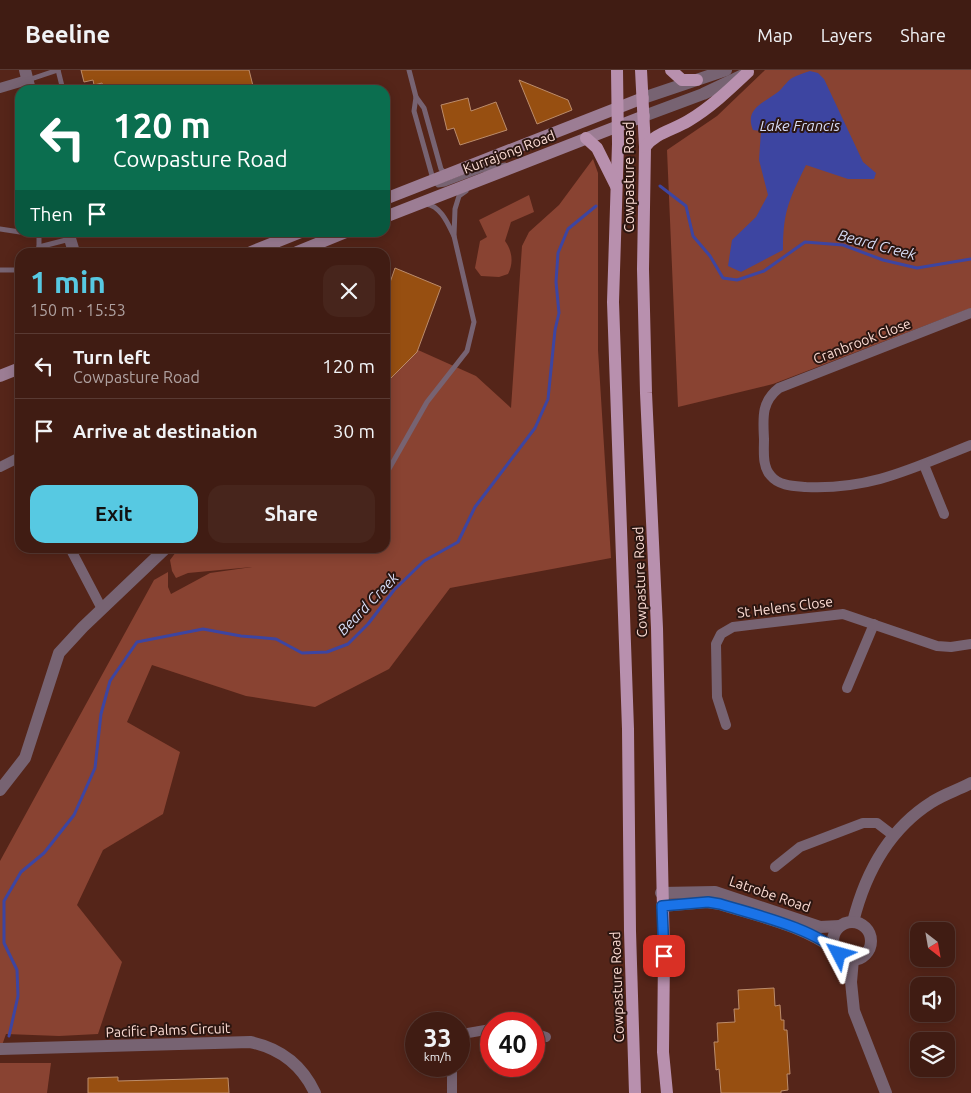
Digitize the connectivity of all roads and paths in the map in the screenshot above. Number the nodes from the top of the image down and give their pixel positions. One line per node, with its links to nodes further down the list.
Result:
1 (58, 70): 8 (lane); 10 (lane)
2 (408, 70): 12 (lane)
3 (617, 70): 14 (main road, Cowpasture Road)
4 (641, 70): 13 (main road, Cowpasture Road)
5 (671, 70): 9 (main road)
6 (726, 70): 9 (street)
7 (750, 71): 15 (street); 18 (main road)
8 (27, 80): 11 (street)
9 (697, 80): 13 (street)
10 (62, 85)
11 (0, 88)
12 (416, 97): 21 (lane); 22 (lane)
13 (643, 98): 14 (main road, Kurrajong Road); 15 (main road, Cowpasture Road)
14 (619, 107): 16 (main road, Cowpasture Road); 21 (main road, Kurrajong Road)
15 (644, 116): 16 (main road, Kurrajong Road); 18 (main road, Cowpasture Road)
16 (619, 126): 17 (main road, Kurrajong Road); 23 (main road, Cowpasture Road)
17 (586, 138): 19 (main road, Kurrajong Road); 23 (main road)
18 (645, 147): 58 (main road, Cowpasture Road)
19 (543, 155): 20 (main road, Kurrajong Road); 22 (lane)
20 (497, 173): 25 (main road, Kurrajong Road); 29 (lane)
21 (446, 174): 22 (main road, Kurrajong Road)
22 (433, 179): 24 (main road, Kurrajong Road)
23 (617, 188): 67 (main road, Cowpasture Road)
24 (390, 197)
25 (419, 203): 26 (main road, Kurrajong Road); 29 (lane)
26 (390, 215)
27 (0, 229): 28 (lane)
28 (15, 231)
29 (454, 236): 45 (lane)
30 (288, 237): 34 (main road)
31 (334, 237): 35 (main road)
32 (72, 246): 33 (lane)
33 (56, 248)
34 (261, 248)
35 (307, 248)
36 (0, 270): 37 (lane)
37 (15, 270)
38 (971, 313): 43 (street, Cranbrook Close)
39 (15, 368): 40 (main road)
40 (0, 376)
41 (971, 445): 43 (street)
42 (15, 460): 44 (street)
43 (924, 465): 46 (street)
44 (0, 467)
45 (390, 467)
46 (944, 514)
47 (73, 553): 49 (street)
48 (161, 553): 49 (street)
49 (102, 609): 55 (street)
50 (874, 624): 51 (street, St Helens Close); 52 (street); 53 (street, St Helens Close)
51 (971, 644)
52 (847, 688)
53 (726, 725)
54 (971, 783): 56 (street)
55 (0, 790)
56 (894, 836): 57 (street); 59 (street)
57 (775, 866)
58 (662, 899): 60 (street, Latrobe Road); 61 (street, Latrobe Road); 68 (main road, Cowpasture Road)
59 (853, 922): 60 (street); 62 (street)
60 (840, 926): 61 (street)
61 (836, 950): 62 (street)
62 (854, 960): 69 (street)
63 (0, 1049): 65 (street, Pacific Palms Circuit)
64 (452, 1077): 66 (street)
65 (314, 1093)
66 (452, 1093)
67 (636, 1093)
68 (667, 1093)
69 (886, 1093)

